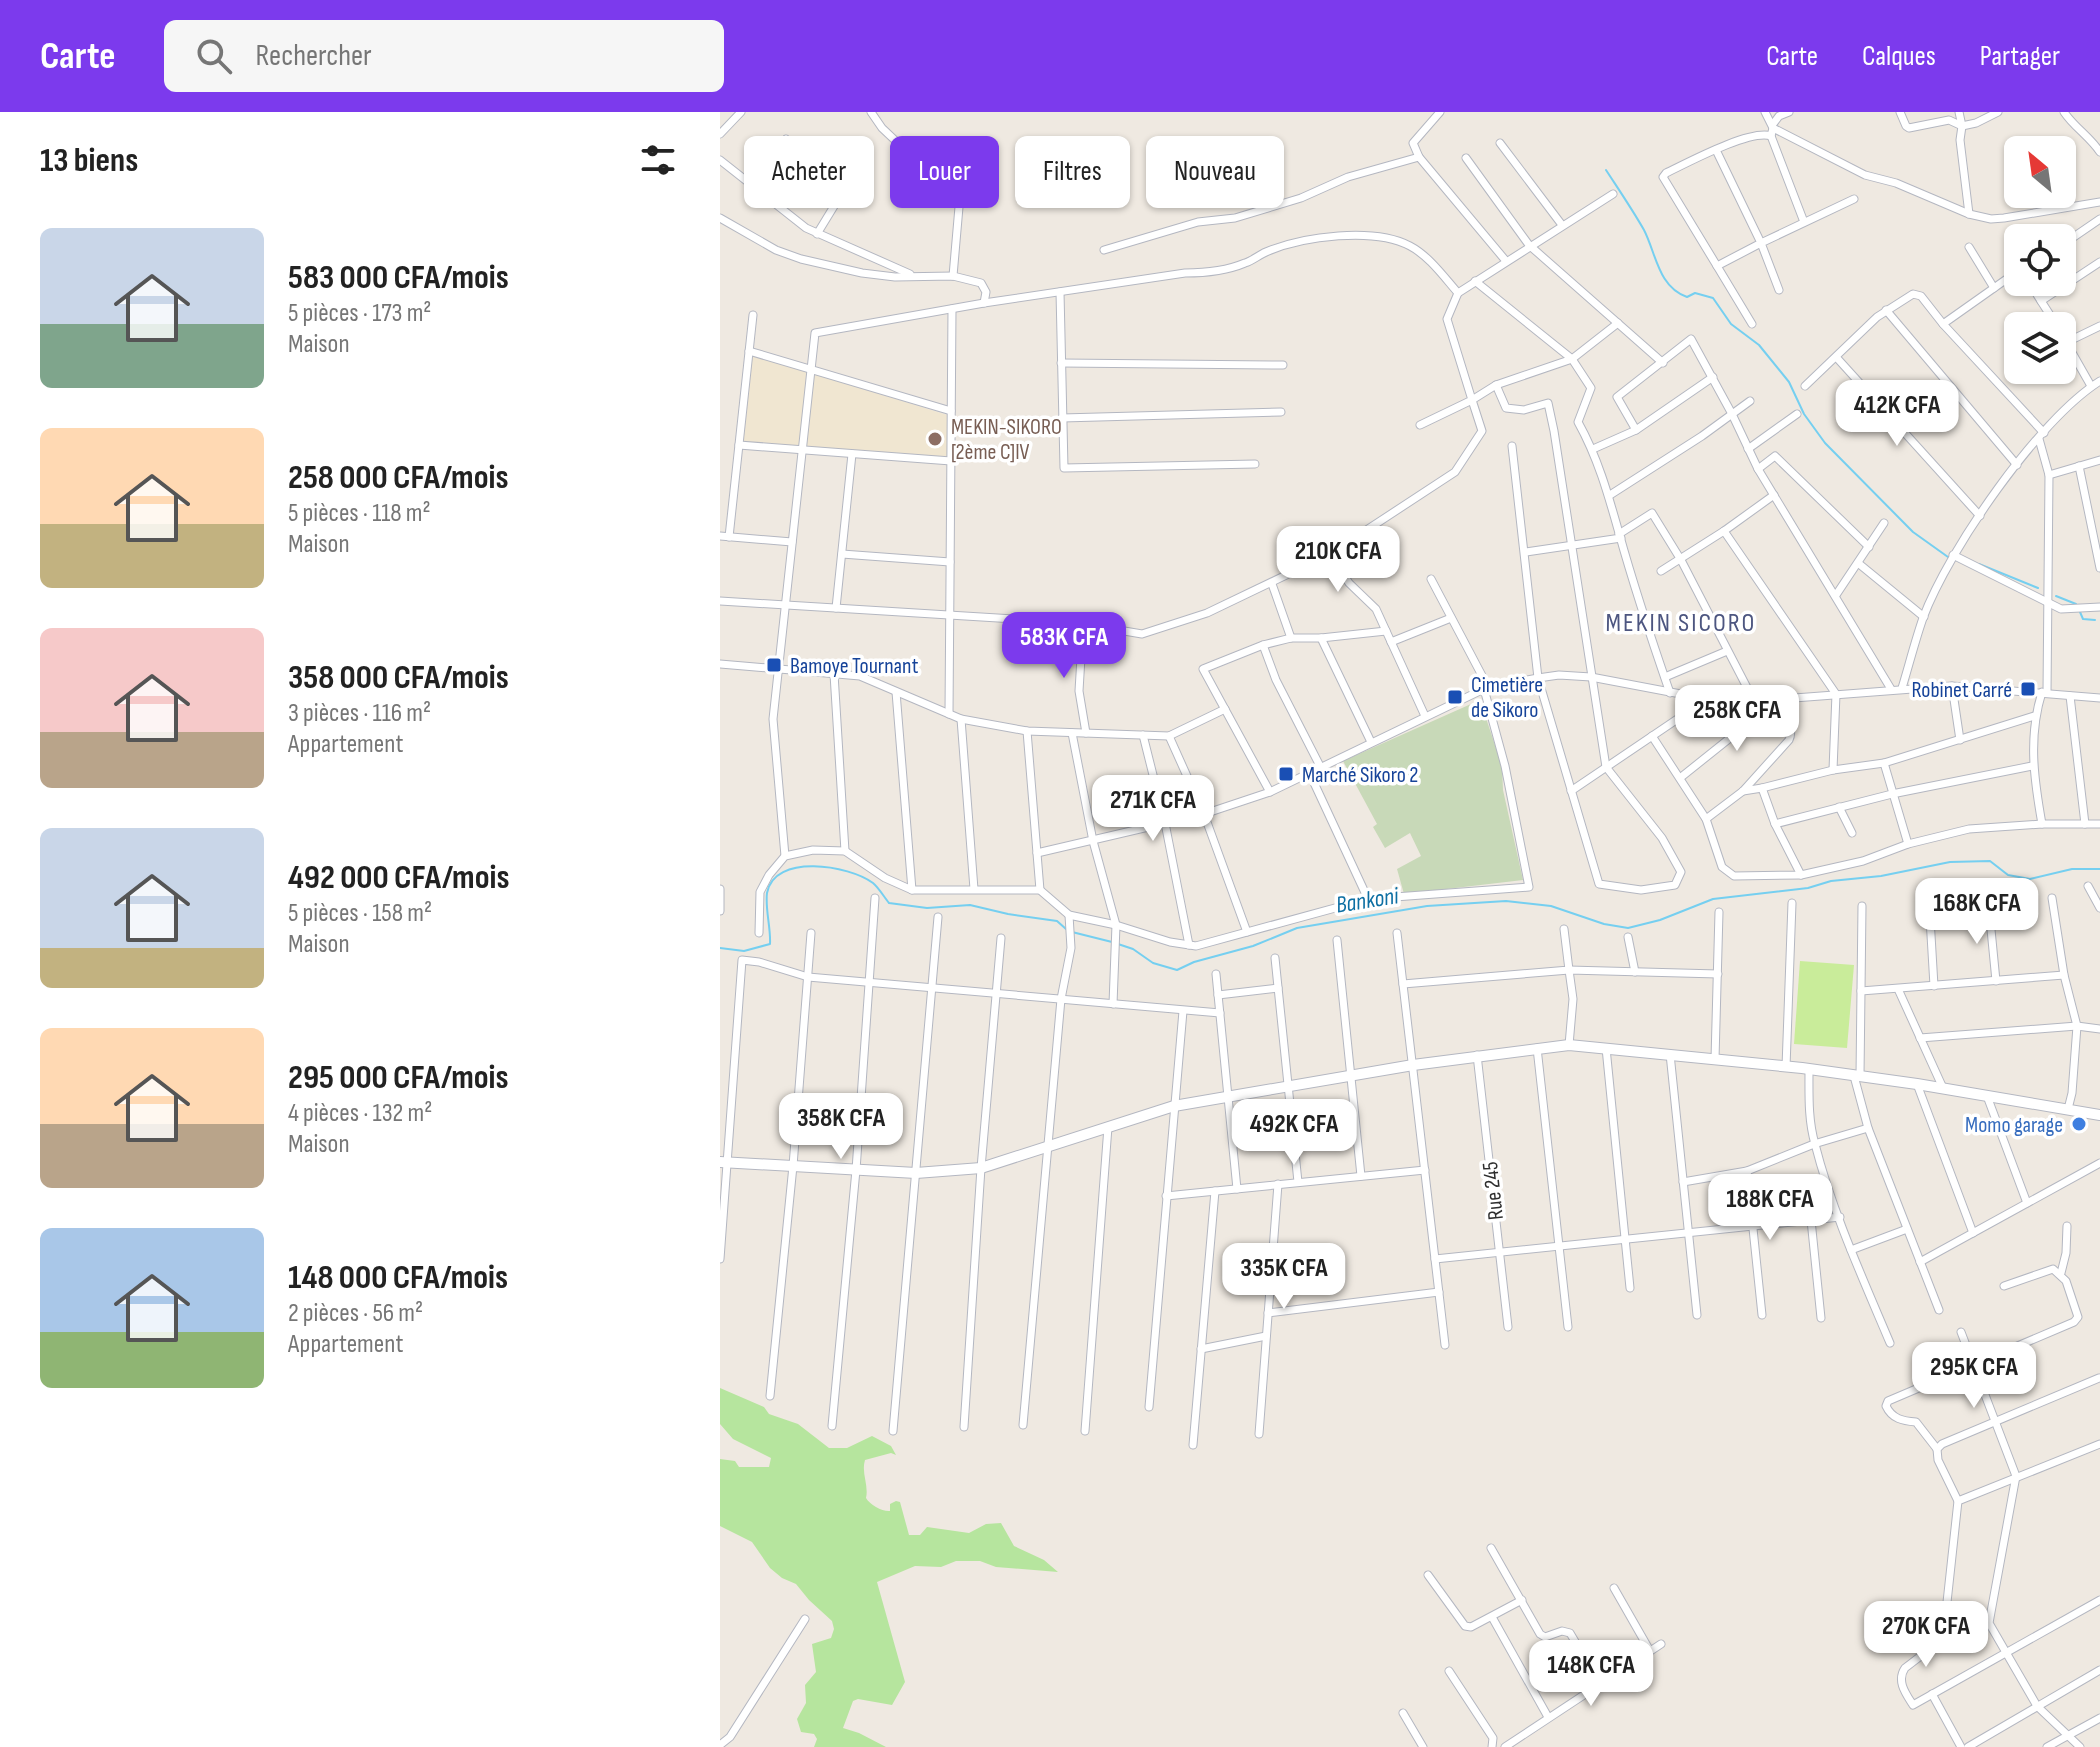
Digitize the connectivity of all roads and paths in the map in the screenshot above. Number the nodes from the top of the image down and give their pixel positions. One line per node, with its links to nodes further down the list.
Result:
1 (741, 112): 12 (street)
2 (871, 112): 40 (street)
3 (1439, 112): 16 (street)
4 (1765, 112): 11 (street)
5 (1789, 112): 11 (street)
6 (1900, 112): 10 (street)
7 (1959, 112): 10 (street)
8 (1998, 112): 10 (street)
9 (2064, 112): 15 (street)
10 (1962, 126): 25 (street)
11 (1772, 129): 14 (street); 25 (street); 28 (street)
12 (720, 134)
13 (1500, 143): 29 (street)
14 (1716, 150): 32 (street); 38 (street)
15 (2100, 152)
16 (1419, 157): 35 (street); 36 (street)
17 (1466, 158): 33 (street)
18 (720, 160): 19 (street)
19 (744, 179)
20 (1613, 194): 29 (street)
21 (1854, 199): 28 (street)
22 (2100, 202): 25 (street)
23 (782, 208): 30 (street)
24 (833, 208): 30 (street)
25 (1969, 214)
26 (720, 218): 39 (street)
27 (2100, 219): 31 (street)
28 (1804, 222): 32 (street)
29 (1562, 225): 33 (street)
30 (817, 234): 39 (street)
31 (2076, 235)
32 (1761, 243): 38 (street); 44 (street)
33 (1529, 245): 36 (street); 54 (street)
34 (1969, 247): 43 (street)
35 (1104, 250)
36 (1506, 261): 41 (street)
37 (2100, 262): 48 (street)
38 (1717, 266): 55 (street)
39 (912, 274): 40 (street)
40 (953, 276): 49 (street)
41 (1475, 281): 46 (street); 62 (street)
42 (2004, 281): 43 (street)
43 (1994, 288): 56 (street)
44 (1779, 290)
45 (1060, 292): 46 (street); 49 (street); 63 (street)
46 (1458, 293): 71 (street)
47 (2038, 296): 48 (street)
48 (2041, 301): 52 (street)
49 (984, 303): 50 (street)
50 (952, 309): 66 (street); 73 (street)
51 (1886, 310): 56 (street); 61 (street); 90 (street)
52 (2048, 312)
53 (753, 315): 59 (street)
54 (1618, 323): 62 (street); 64 (street)
55 (1752, 324)
56 (1943, 324): 80 (street)
57 (2100, 326): 58 (street)
58 (2076, 334)
59 (749, 351): 66 (street); 81 (street)
60 (2076, 355): 69 (street)
61 (1837, 358): 70 (street); 96 (street)
62 (1572, 359): 68 (street); 83 (street)
63 (1061, 363): 65 (street); 77 (street)
64 (1663, 363): 67 (street); 79 (street)
65 (1283, 365)
66 (811, 370): 73 (street); 85 (street)
67 (1713, 377): 75 (street); 79 (street)
68 (1496, 385): 71 (street); 102 (street)
69 (2097, 385): 80 (street)
70 (1805, 386)
71 (1472, 400): 78 (street); 106 (street)
72 (1750, 401): 75 (street)
73 (951, 411): 88 (street)
74 (1281, 412): 77 (street)
75 (1732, 414): 84 (street); 94 (street)
76 (1797, 414): 84 (street)
77 (1062, 418): 89 (street)
78 (1420, 425)
79 (1636, 430): 83 (street)
80 (2041, 436): 90 (street); 93 (street)
81 (739, 445): 85 (street); 99 (street)
82 (1512, 446): 104 (street)
83 (1593, 449): 94 (street)
84 (1748, 449): 92 (street)
85 (802, 450): 86 (street); 101 (street)
86 (852, 454): 88 (street); 105 (street)
87 (2100, 460): 91 (street)
88 (951, 461): 109 (street)
89 (1255, 464)
90 (2017, 465): 96 (street)
91 (2079, 466): 93 (street); 111 (street)
92 (1758, 469): 95 (street); 103 (street)
93 (2049, 475): 117 (street)
94 (1610, 495): 100 (street)
95 (1774, 495): 98 (street); 115 (street)
96 (1980, 516): 107 (street)
97 (1884, 523): 103 (street)
98 (1724, 531): 108 (street); 144 (street)
99 (725, 536): 101 (street)
100 (1620, 536): 102 (street); 108 (street); 135 (street)
101 (792, 542): 118 (street)
102 (1572, 546): 104 (street); 134 (street)
103 (1869, 547): 110 (street)
104 (1526, 552): 136 (street)
105 (842, 554): 109 (street); 119 (street)
106 (1330, 554): 114 (street); 125 (street)
107 (1953, 555): 117 (street); 122 (street)
108 (1681, 560): 112 (street); 130 (street)
109 (950, 562): 121 (street)
110 (1858, 563): 115 (street); 122 (street)
111 (2100, 568)
112 (1661, 571)
113 (1431, 579): 123 (street)
114 (1272, 584): 124 (street); 126 (street)
115 (1836, 595): 140 (street)
116 (720, 601): 118 (street)
117 (2049, 602): 120 (street); 142 (street)
118 (785, 605): 119 (street); 132 (street)
119 (836, 608): 121 (street)
120 (2100, 611)
121 (950, 615): 124 (street); 152 (street)
122 (1924, 617): 139 (street)
123 (1451, 618): 128 (street); 138 (street)
124 (1083, 624): 158 (street)
125 (1386, 631): 127 (street); 128 (street)
126 (1291, 638): 127 (street); 129 (street)
127 (1321, 638): 163 (street)
128 (1391, 642): 153 (street)
129 (1263, 645): 151 (street); 165 (street)
130 (1727, 651): 135 (street); 150 (street)
131 (720, 664): 132 (street)
132 (778, 669): 133 (street); 189 (street)
133 (834, 674): 141 (street); 187 (street)
134 (1591, 677): 136 (street); 143 (street); 167 (street)
135 (1665, 677): 143 (street)
136 (1538, 678): 138 (street); 172 (street)
137 (1952, 686): 139 (street); 142 (street); 162 (street)
138 (1486, 688): 153 (street); 198 (street)
139 (1902, 688): 140 (street)
140 (1891, 689): 144 (street)
141 (896, 692): 152 (street); 194 (street)
142 (2044, 692): 145 (street); 154 (street)
143 (1670, 693): 147 (street)
144 (1836, 694): 149 (street); 168 (street)
145 (2070, 696): 146 (street); 182 (street)
146 (2100, 698)
147 (1707, 699): 148 (street); 161 (street)
148 (1736, 700): 150 (street); 170 (street)
149 (1778, 700): 150 (street); 173 (street)
150 (1754, 701)
151 (1225, 709): 160 (street); 174 (street)
152 (949, 714): 155 (street)
153 (1425, 716): 163 (street)
154 (2034, 716): 162 (street); 166 (street)
155 (961, 719): 156 (street); 193 (street)
156 (1027, 731): 157 (street); 188 (street)
157 (1072, 733): 158 (street); 185 (street)
158 (1086, 733): 159 (street)
159 (1143, 735): 160 (street); 179 (street)
160 (1169, 736): 177 (street)
161 (1652, 736): 167 (street); 170 (street)
162 (1960, 740): 164 (street)
163 (1371, 742): 165 (street)
164 (1884, 763): 168 (street); 175 (street)
165 (1320, 766): 169 (street)
166 (2032, 766): 175 (street); 181 (street)
167 (1606, 767): 172 (street); 172 (street)
168 (1833, 770): 171 (street)
169 (1309, 772): 174 (street); 198 (street)
170 (1680, 778): 178 (street)
171 (1762, 788): 173 (street); 180 (street)
172 (1571, 791)
173 (1743, 791): 178 (street)
174 (1270, 792): 177 (street)
175 (1892, 794): 176 (street); 186 (street)
176 (1839, 807): 180 (street); 184 (street)
177 (1204, 814): 179 (street); 210 (street)
178 (1706, 819): 190 (street)
179 (1165, 823): 185 (street); 217 (street)
180 (1775, 824): 190 (street)
181 (2042, 824): 182 (street); 186 (street)
182 (2085, 824): 183 (street)
183 (2100, 824)
184 (1852, 833)
185 (1093, 841): 188 (street); 208 (street)
186 (1908, 844): 190 (street)
187 (845, 851): 189 (street); 194 (street)
188 (1037, 853): 195 (street)
189 (785, 856): 211 (street)
190 (1801, 875)
191 (2088, 886): 202 (street)
192 (720, 889): 204 (street)
193 (974, 889): 194 (street); 195 (street)
194 (912, 890)
195 (1040, 890): 206 (street)
196 (875, 898): 226 (street)
197 (2052, 898): 223 (street)
198 (1368, 899): 210 (street)
199 (1929, 901): 228 (street)
200 (1792, 903): 249 (street)
201 (1862, 906): 232 (street)
202 (2100, 908)
203 (1989, 909): 225 (street)
204 (720, 911)
205 (1719, 912): 222 (street)
206 (1069, 915): 208 (street); 235 (street)
207 (938, 917): 229 (street)
208 (1116, 925): 217 (street); 236 (street)
209 (1564, 929): 219 (street)
210 (1247, 932): 217 (street)
211 (759, 933)
212 (811, 933): 224 (street)
213 (1397, 933): 227 (street)
214 (1628, 937): 220 (street)
215 (1001, 938): 233 (street)
216 (1337, 940): 251 (street)
217 (1189, 945)
218 (1275, 958): 230 (street)
219 (1569, 970): 220 (street); 227 (street); 242 (street)
220 (1635, 972): 222 (street)
221 (1216, 974): 234 (street)
222 (1718, 974): 247 (street)
223 (2064, 975): 225 (street); 239 (street)
224 (808, 977): 226 (street); 265 (street); 267 (street)
225 (1996, 981): 228 (street)
226 (869, 982): 229 (street); 269 (street)
227 (1403, 984): 248 (street)
228 (1934, 986): 231 (street)
229 (934, 987): 233 (street); 272 (street)
230 (1278, 988): 234 (street); 254 (street)
231 (1898, 989): 232 (street); 241 (street)
232 (1861, 991): 252 (street)
233 (996, 993): 235 (street); 268 (street)
234 (1218, 995): 238 (street)
235 (1061, 999): 236 (street); 264 (street)
236 (1113, 1004): 237 (street)
237 (1183, 1011): 238 (street); 258 (street)
238 (1220, 1013): 256 (street)
239 (2077, 1026): 240 (street); 241 (street); 259 (street)
240 (2100, 1029)
241 (1920, 1038): 255 (street)
242 (1569, 1045): 243 (street); 244 (street)
243 (1537, 1048): 246 (street); 289 (street)
244 (1606, 1048): 245 (street); 288 (street)
245 (1670, 1054): 247 (street); 275 (street)
246 (1477, 1055): 248 (street); 291 (street, Rue 245)
247 (1715, 1059): 249 (street)
248 (1413, 1065): 251 (street); 270 (street)
249 (1786, 1067): 250 (street)
250 (1809, 1070): 252 (street); 263 (street)
251 (1351, 1075): 254 (street); 273 (street)
252 (1857, 1076): 253 (street); 262 (street)
253 (1917, 1084): 255 (street); 287 (street)
254 (1288, 1086): 256 (street); 274 (street)
255 (1943, 1088): 257 (street)
256 (1229, 1096): 258 (street); 277 (street)
257 (1987, 1096): 259 (street); 280 (street)
258 (1174, 1106): 261 (street); 279 (street)
259 (2068, 1109): 260 (street)
260 (2100, 1115)
261 (1108, 1126): 264 (street); 320 (street)
262 (1868, 1128): 263 (street); 285 (street)
263 (1814, 1144): 271 (street); 281 (street)
264 (1048, 1146): 268 (street); 316 (street)
265 (724, 1163): 267 (street); 292 (street)
266 (2100, 1163): 280 (street)
267 (793, 1166): 269 (street); 313 (street)
268 (981, 1168): 272 (street); 318 (street)
269 (856, 1170): 272 (street); 317 (street)
270 (1425, 1170): 273 (street); 293 (street)
271 (1747, 1171): 275 (street); 283 (street)
272 (916, 1173): 319 (street)
273 (1361, 1176): 274 (street)
274 (1298, 1182): 276 (street)
275 (1683, 1182): 286 (street)
276 (1278, 1184): 277 (street); 300 (street)
277 (1237, 1189): 278 (street)
278 (1215, 1191): 279 (street); 310 (street)
279 (1166, 1196): 314 (street)
280 (2027, 1203): 287 (street)
281 (1840, 1217): 282 (street); 290 (street)
282 (1811, 1220): 283 (street); 303 (street)
283 (1753, 1226): 286 (street); 302 (street)
284 (2067, 1226): 295 (street)
285 (1907, 1229): 290 (street); 294 (street)
286 (1689, 1233): 288 (street); 301 (street)
287 (1973, 1233): 294 (street)
288 (1627, 1239): 289 (street); 297 (street)
289 (1559, 1246): 291 (street); 305 (street)
290 (1851, 1250): 308 (street)
291 (1499, 1253): 293 (street); 304 (street, Rue 245)
292 (720, 1259)
293 (1435, 1259): 298 (street)
294 (1920, 1262): 299 (street)
295 (2061, 1273): 296 (street); 311 (street)
296 (2004, 1286)
297 (1630, 1288)
298 (1439, 1292): 300 (street); 309 (street)
299 (1939, 1310)
300 (1268, 1313): 307 (street)
301 (1697, 1315)
302 (1762, 1315)
303 (1821, 1318)
304 (1508, 1327)
305 (1568, 1327)
306 (1961, 1332): 311 (street)
307 (1266, 1336): 310 (street); 321 (street)
308 (1890, 1343)
309 (1445, 1345)
310 (1201, 1349): 323 (street)
311 (1973, 1364): 315 (street); 324 (street)
312 (2099, 1378): 315 (street)
313 (770, 1396)
314 (1149, 1407)
315 (1995, 1421): 324 (street); 325 (street)
316 (1023, 1425)
317 (832, 1426)
318 (964, 1427)
319 (893, 1431)
320 (1085, 1431)
321 (1259, 1434)
322 (2100, 1444): 325 (street)
323 (1193, 1445)
324 (1937, 1449): 326 (street)
325 (2016, 1476): 326 (street); 336 (street)
326 (1958, 1501): 340 (street)
327 (1491, 1548): 330 (street)
328 (1428, 1575): 332 (street)
329 (1614, 1588): 335 (street)
330 (1522, 1600): 332 (street); 339 (street)
331 (2100, 1600): 336 (street)
332 (1492, 1617): 343 (street)
333 (805, 1619): 346 (street)
334 (1661, 1644): 335 (street)
335 (1650, 1651): 339 (street)
336 (2006, 1652): 340 (street); 341 (street)
337 (2100, 1670): 341 (street)
338 (1449, 1671): 348 (street)
339 (1600, 1684): 343 (street)
340 (1932, 1694): 350 (street)
341 (2037, 1706): 345 (street); 351 (street)
342 (1403, 1713): 347 (street)
343 (1548, 1717): 349 (street)
344 (2100, 1718): 345 (street)
345 (2068, 1735): 352 (street); 353 (street)
346 (720, 1745)
347 (1423, 1747)
348 (1492, 1747)
349 (1505, 1747)
350 (1961, 1747)
351 (1968, 1747)
352 (2047, 1747)
353 (2080, 1747)

